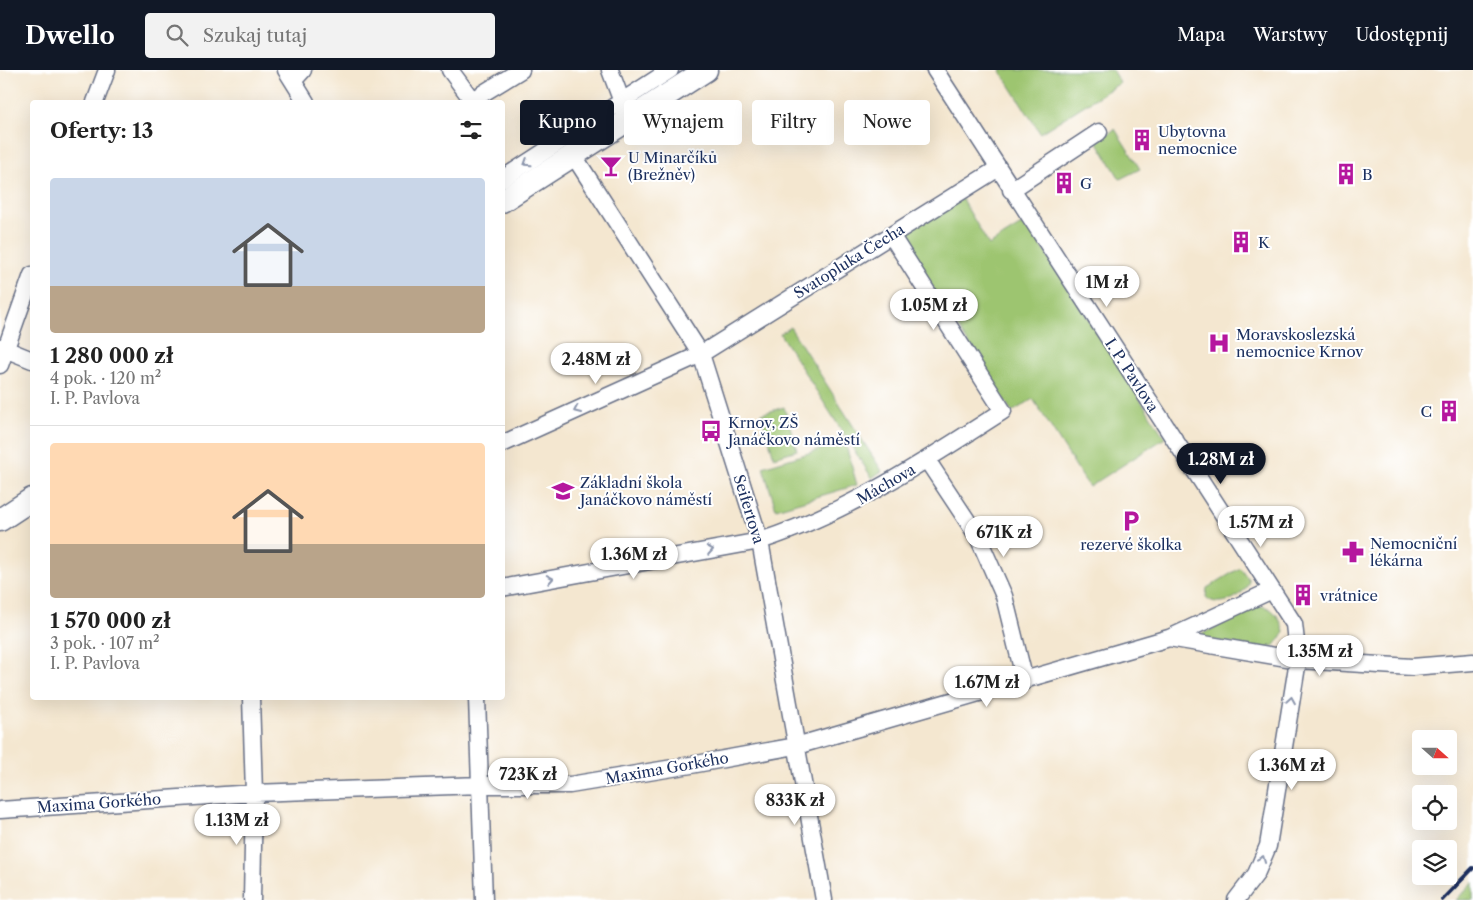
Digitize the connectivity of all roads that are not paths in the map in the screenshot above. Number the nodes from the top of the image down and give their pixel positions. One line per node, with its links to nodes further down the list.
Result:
1 (107, 70): 9 (street)
2 (450, 70): 3 (street)
3 (521, 70)
4 (610, 70): 13 (street)
5 (670, 70): 11 (street)
6 (706, 70): 12 (main road)
7 (935, 70): 18 (street, I. P. Pavlova)
8 (294, 74): 10 (street)
9 (96, 100)
10 (305, 100)
11 (637, 100)
12 (646, 100)
13 (624, 105)
14 (624, 111): 19 (street, one-way to 19)
15 (624, 112): 17 (main road)
16 (1099, 132): 20 (street)
17 (574, 156): 21 (main road); 25 (street, Seifertova)
18 (997, 169): 20 (street, I. P. Pavlova); 22 (street, Svatopluka Čecha)
19 (505, 177)
20 (1011, 190): 34 (street, I. P. Pavlova)
21 (505, 199)
22 (891, 235): 25 (street, Svatopluka Čecha); 29 (street, Máchova)
23 (30, 280): 24 (street)
24 (3, 348): 26 (street); 27 (street)
25 (701, 354): 28 (street, Svatopluka Čecha, one-way to 28); 32 (street, Seifertova)
26 (30, 359)
27 (0, 365)
28 (505, 443)
29 (927, 460): 32 (street, Máchova); 38 (street)
30 (30, 500): 31 (main road)
31 (0, 520)
32 (760, 541): 33 (street, Máchova, one-way to 32); 41 (street, Seifertova)
33 (505, 587)
34 (1270, 591): 35 (street, Maxima Gorkého); 36 (street, I. P. Pavlova)
35 (1169, 638): 36 (street, Maxima Gorkého); 38 (street, Maxima Gorkého)
36 (1298, 660): 37 (street, Maxima Gorkého); 48 (street, I. P. Pavlova, one-way to 36)
37 (1473, 662)
38 (1026, 681): 41 (street, Maxima Gorkého)
39 (251, 700): 43 (street)
40 (477, 700): 42 (street)
41 (796, 746): 42 (street, Maxima Gorkého); 47 (street, Seifertova)
42 (482, 785): 43 (street, Maxima Gorkého); 46 (street)
43 (254, 793): 44 (street, Maxima Gorkého); 45 (street)
44 (0, 810)
45 (252, 900)
46 (484, 900)
47 (824, 900)
48 (1236, 900)

